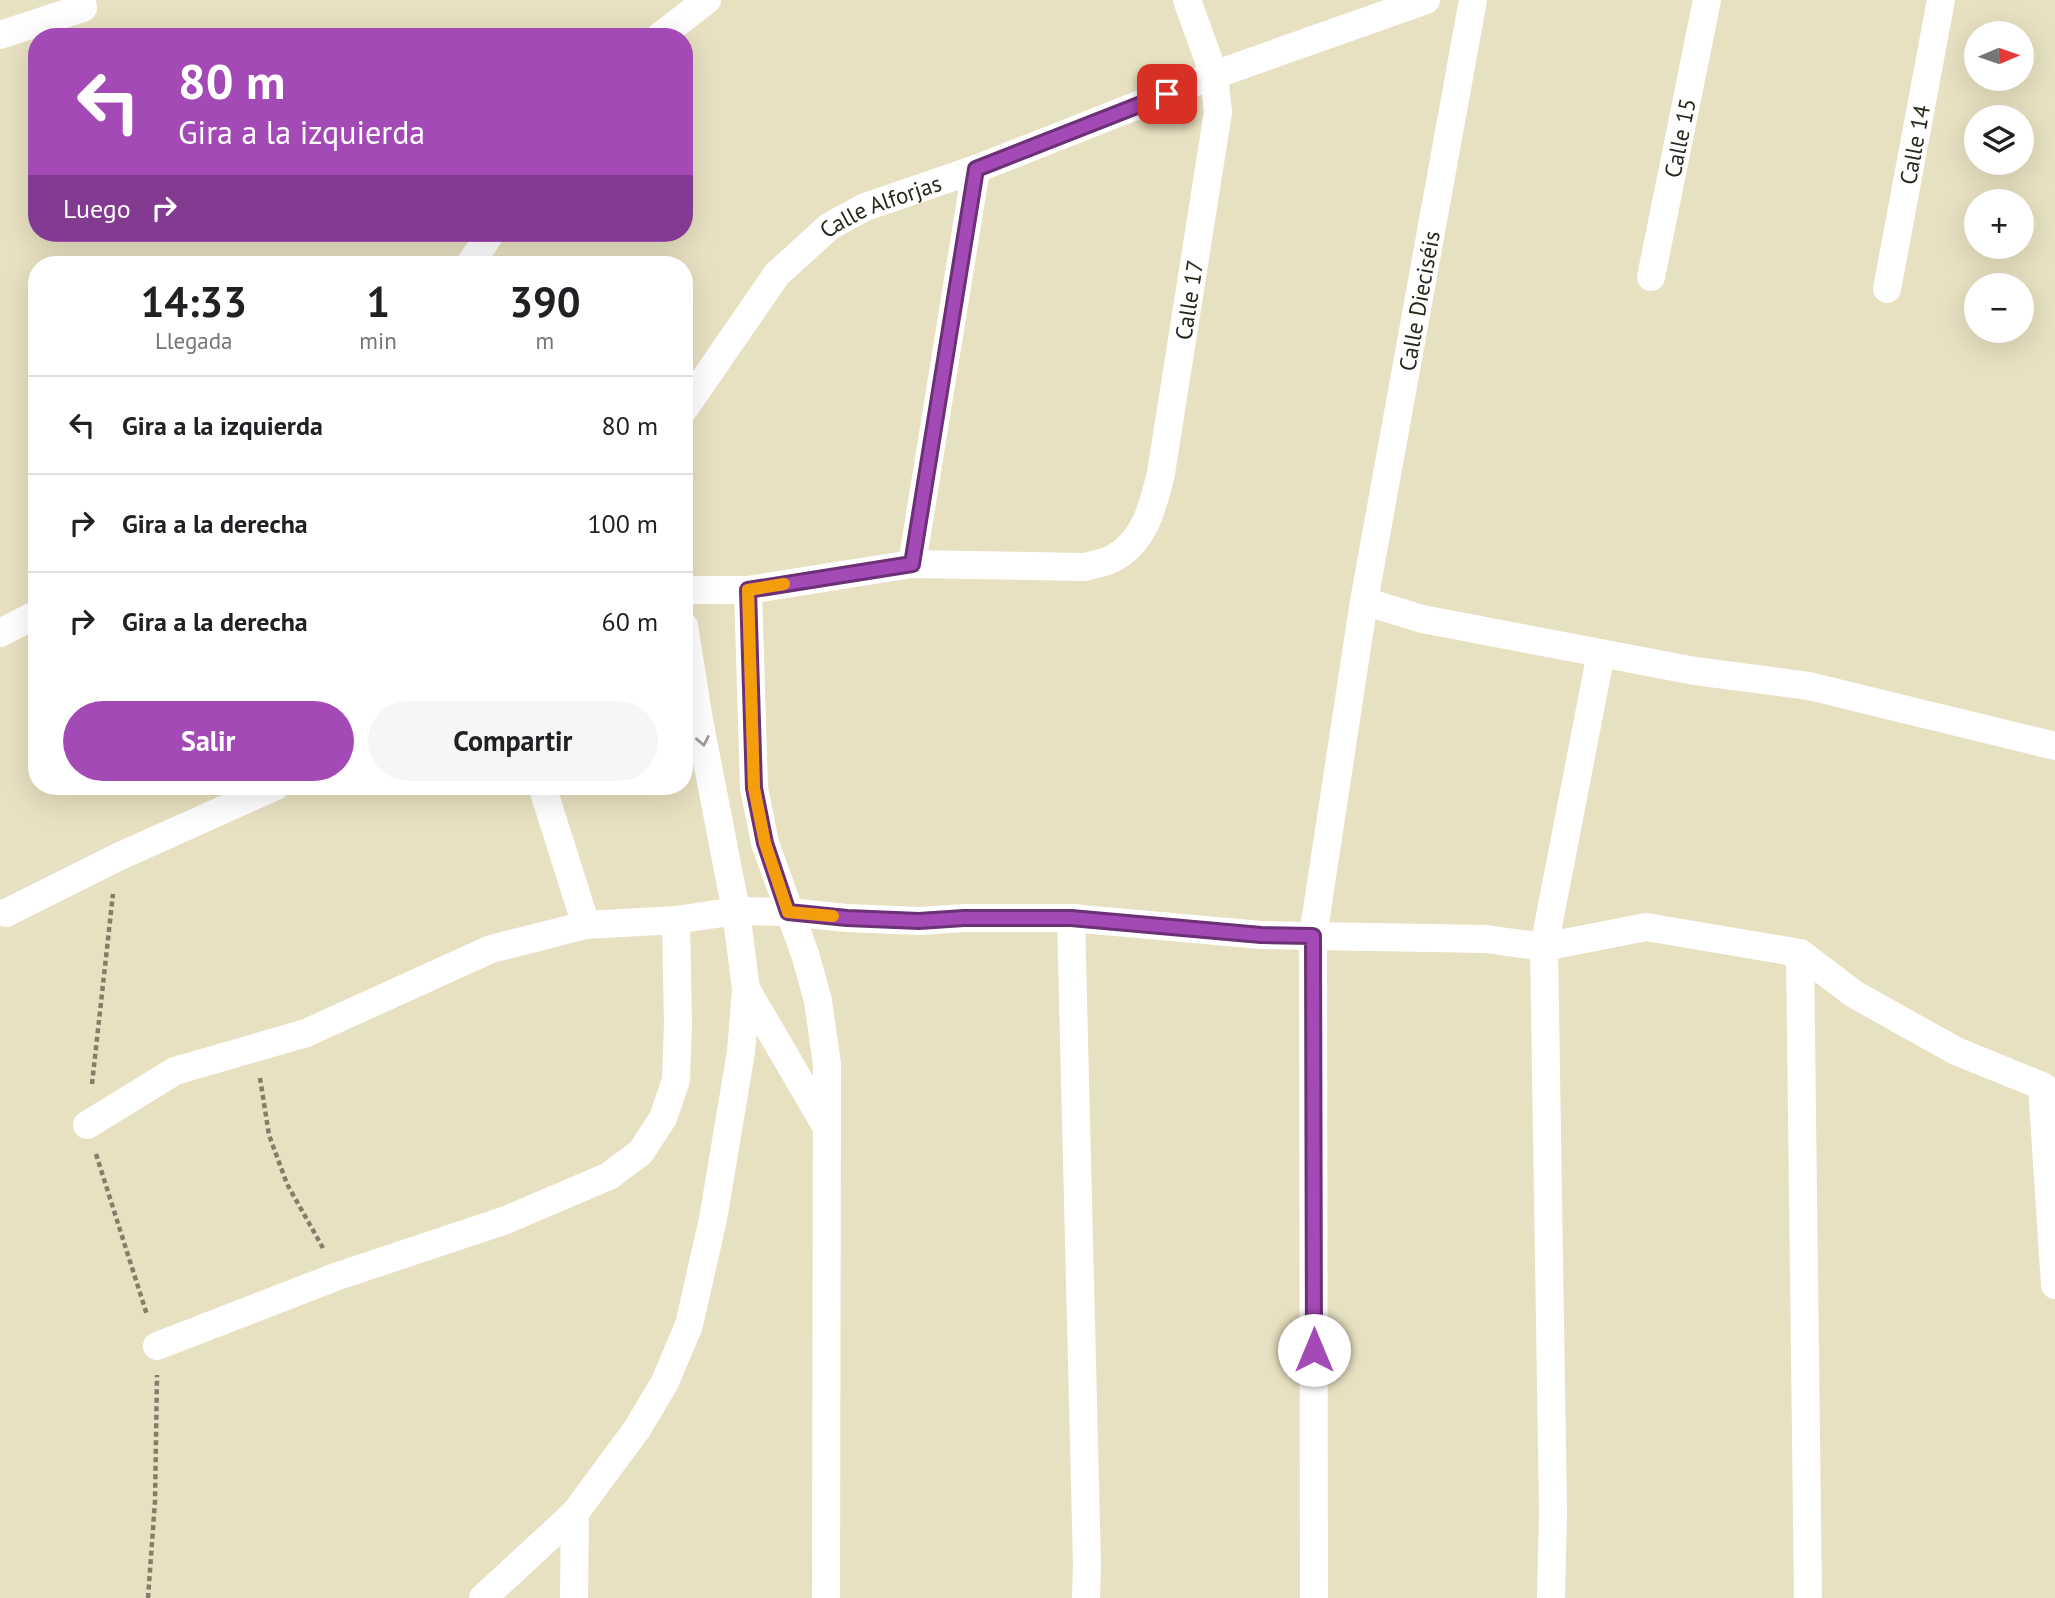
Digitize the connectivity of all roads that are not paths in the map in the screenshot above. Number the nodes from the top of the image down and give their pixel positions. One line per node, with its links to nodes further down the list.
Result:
1 (707, 0): 8 (street)
2 (1187, 0): 10 (street, Calle 17)
3 (1426, 0): 10 (street, Calle Alforjas)
4 (1474, 0): 18 (street, Calle Dieciséis)
5 (1707, 0): 12 (street, Calle 15)
6 (1941, 0): 13 (street, Calle 14)
7 (82, 4): 9 (street)
8 (671, 28)
9 (0, 34)
10 (1214, 75): 11 (street, Calle Alforjas); 15 (street, Calle 17)
11 (976, 169): 14 (street, Calle Alforjas); 15 (street)
12 (1651, 277)
13 (1887, 289)
14 (693, 396)
15 (912, 564): 17 (street)
16 (693, 590): 17 (street)
17 (748, 590): 27 (street)
18 (1363, 601): 21 (street); 32 (street, Calle Dieciséis)
19 (28, 619): 20 (street)
20 (0, 633)
21 (1601, 653): 23 (street); 33 (street)
22 (693, 682): 26 (street, one-way to 26)
23 (2055, 746)
24 (256, 795): 28 (street)
25 (545, 795): 31 (street)
26 (736, 911): 27 (street); 30 (street); 35 (street)
27 (788, 912): 29 (street); 38 (street)
28 (6, 913)
29 (1071, 918): 32 (street); 45 (street)
30 (676, 920): 31 (street); 40 (street)
31 (586, 925): 37 (street)
32 (1313, 936): 33 (street); 46 (street, Calle Dieciséis)
33 (1544, 947): 34 (street); 47 (street)
34 (1800, 953): 36 (street); 48 (street)
35 (746, 989): 38 (street); 41 (street)
36 (2049, 1091): 39 (street)
37 (87, 1125)
38 (827, 1126): 44 (street)
39 (2055, 1285)
40 (157, 1346)
41 (575, 1513): 42 (street); 43 (street)
42 (483, 1598)
43 (574, 1598)
44 (826, 1598)
45 (1086, 1598)
46 (1314, 1598)
47 (1551, 1598)
48 (1808, 1598)

